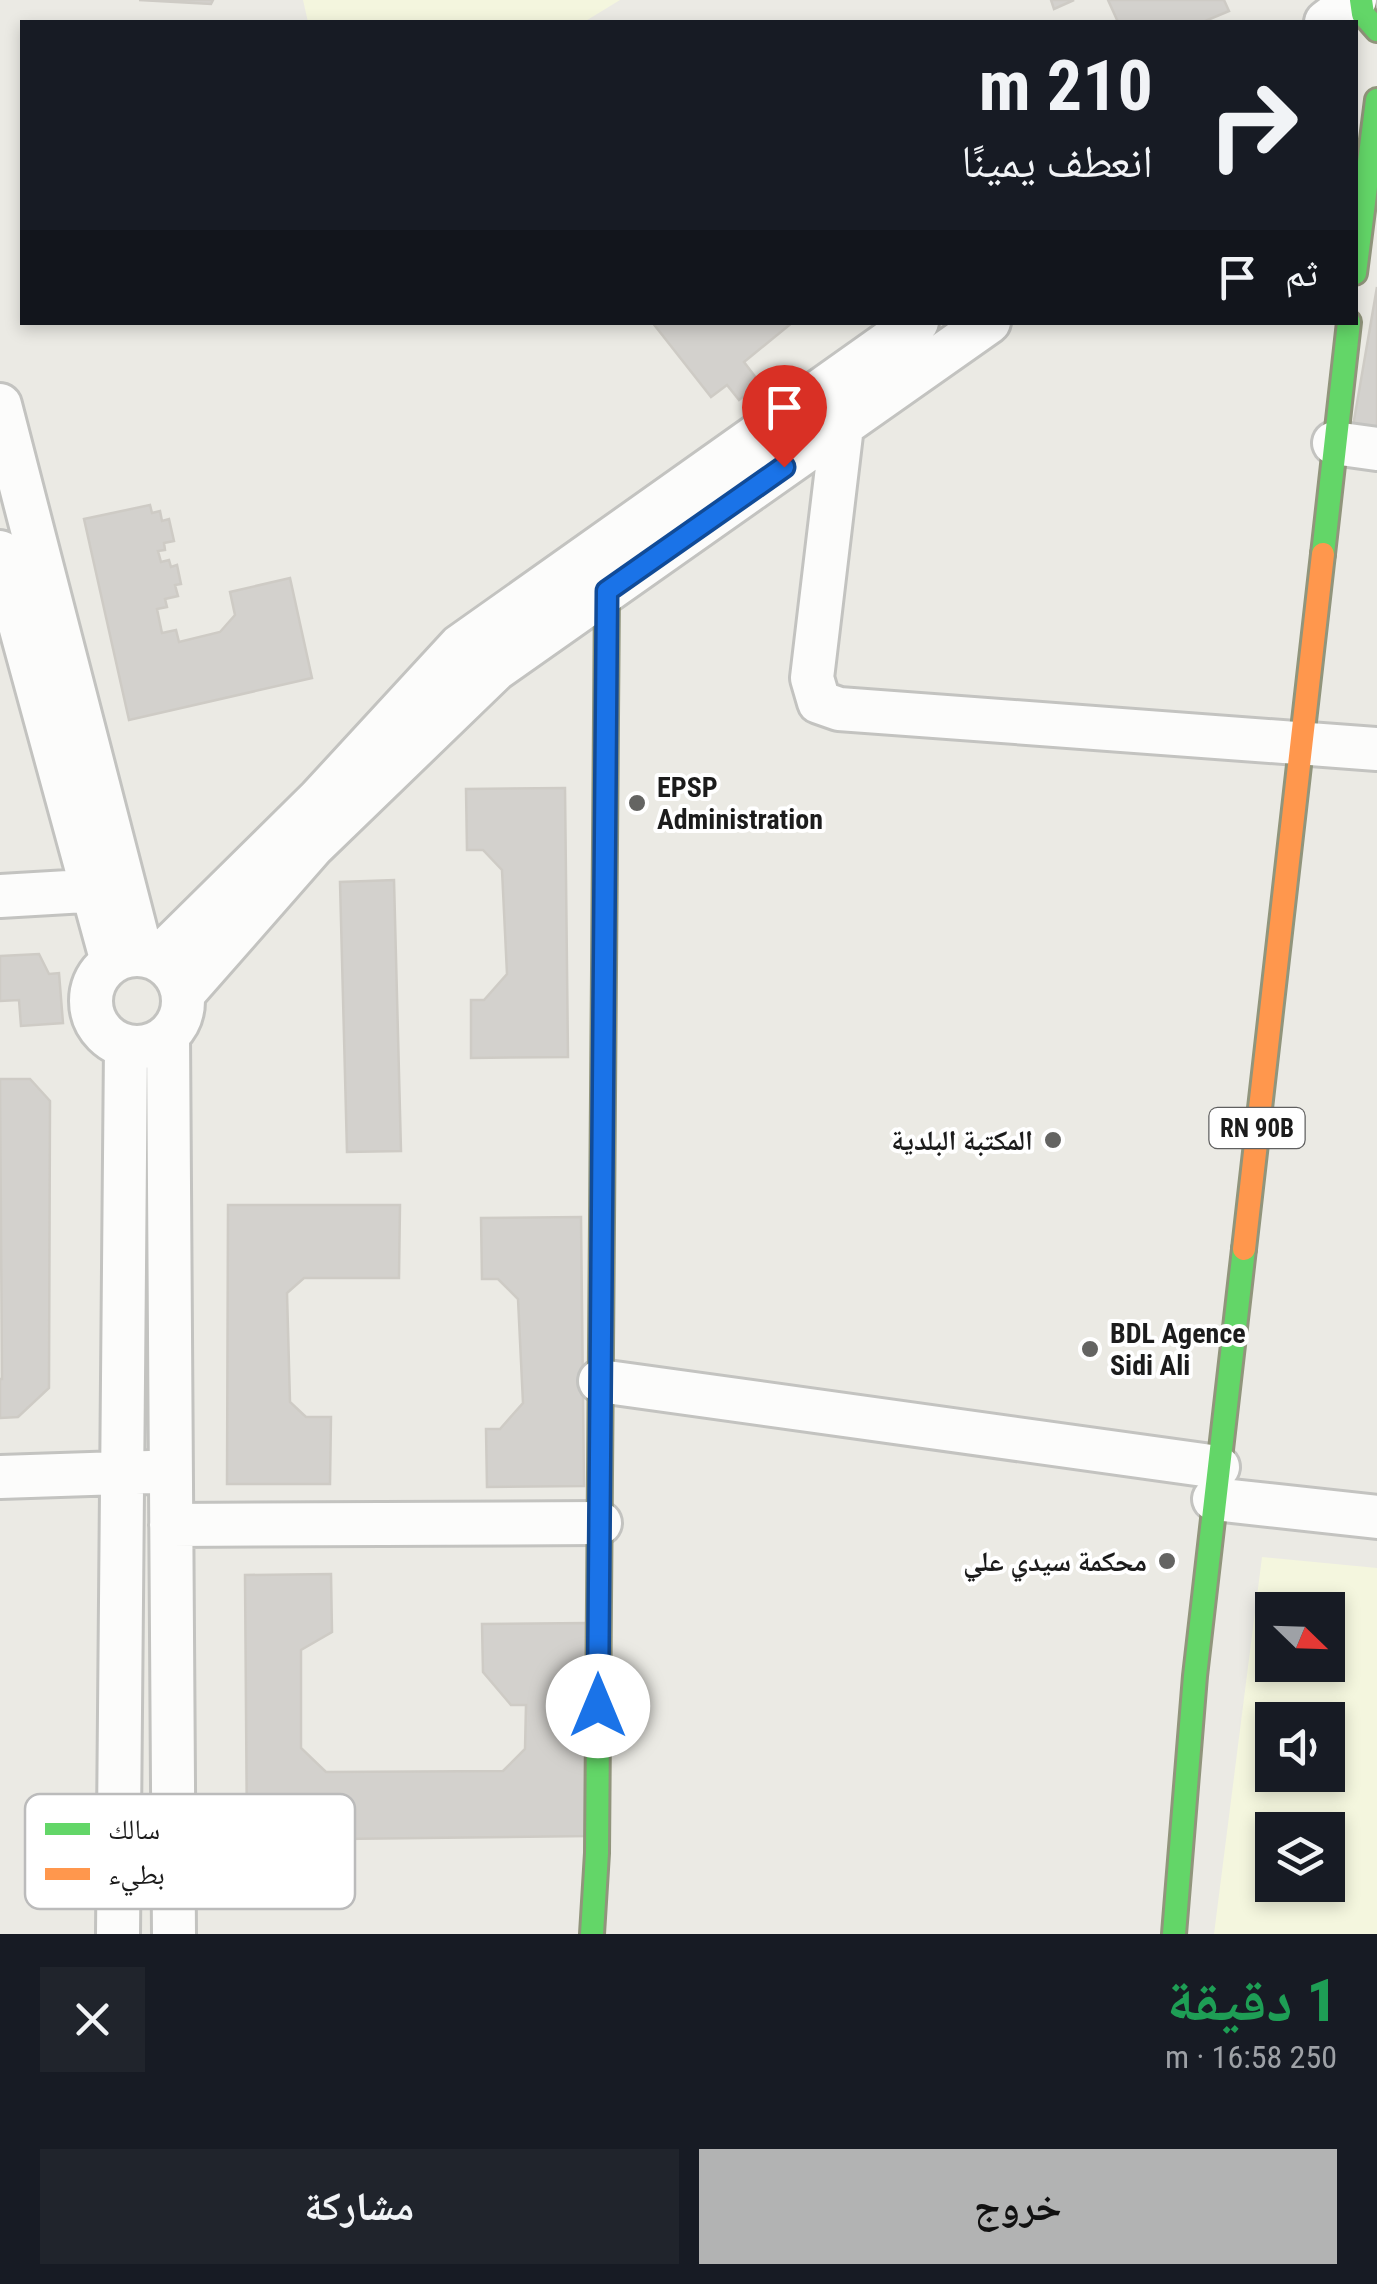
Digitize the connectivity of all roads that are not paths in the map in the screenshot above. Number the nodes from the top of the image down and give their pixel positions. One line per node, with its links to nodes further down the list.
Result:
1 (1358, 0): 2 (street); 3 (main road)
2 (1329, 20)
3 (1377, 30): 4 (street)
4 (1358, 52)
5 (1377, 100): 6 (main road)
6 (1374, 168): 7 (main road)
7 (1358, 256)
8 (913, 325): 21 (street)
9 (985, 325): 12 (street)
10 (1349, 325): 13 (main road, RN 90B)
11 (0, 405): 19 (street)
12 (842, 426): 16 (street); 17 (street)
13 (1334, 443): 14 (street); 17 (main road, RN 90B)
14 (1377, 449)
15 (0, 552): 19 (street)
16 (607, 591): 22 (street); 25 (main road)
17 (1302, 743): 18 (street); 29 (main road, RN 90B)
18 (1377, 749)
19 (109, 890): 20 (street); 21 (street)
20 (0, 896)
21 (137, 959): 22 (street); 24 (street)
22 (183, 994): 23 (street)
23 (168, 1035): 24 (street); 26 (street)
24 (126, 1046): 27 (street)
25 (600, 1382): 29 (street); 31 (main road)
26 (171, 1471): 27 (street); 32 (street)
27 (122, 1472): 28 (street); 33 (street)
28 (0, 1477)
29 (1216, 1483): 30 (street); 40 (main road, RN 90B)
30 (1377, 1517)
31 (600, 1523): 32 (street); 39 (main road)
32 (171, 1525): 34 (street)
33 (119, 1794)
34 (173, 1794)
35 (118, 1909): 37 (street)
36 (174, 1909): 38 (street)
37 (118, 1934)
38 (174, 1934)
39 (592, 1934)
40 (1174, 1934)

